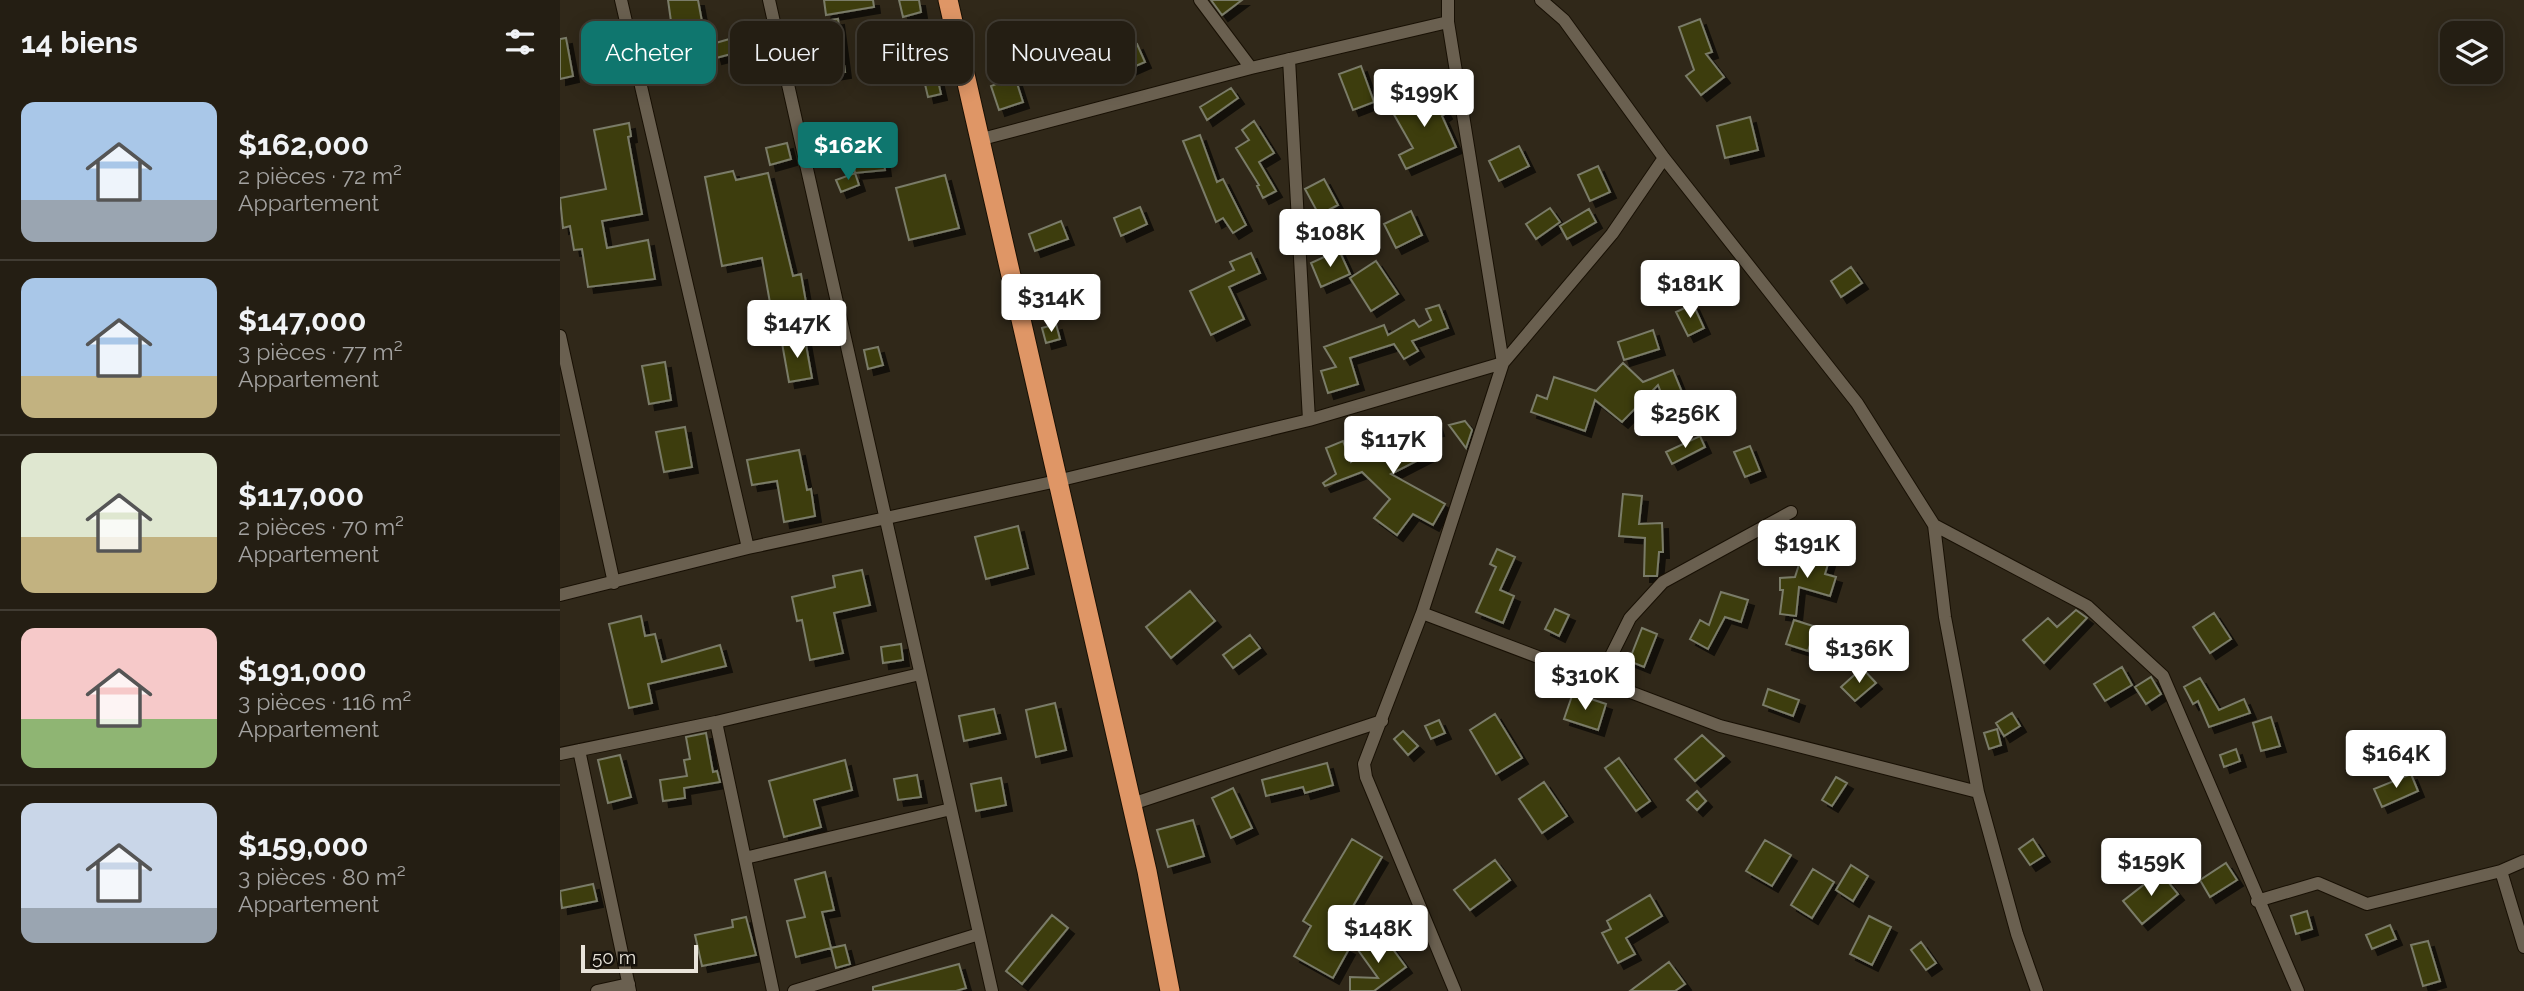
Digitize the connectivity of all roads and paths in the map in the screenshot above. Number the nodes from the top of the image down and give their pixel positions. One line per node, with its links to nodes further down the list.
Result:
1 (621, 0): 19 (street)
2 (769, 0): 17 (street)
3 (948, 0): 10 (highway)
4 (1200, 0): 9 (street)
5 (1448, 0): 7 (street)
6 (1541, 0): 11 (street)
7 (1448, 22): 8 (street); 13 (street)
8 (1289, 59): 9 (street); 14 (street)
9 (1251, 68): 10 (street)
10 (982, 139): 15 (highway)
11 (1664, 158): 13 (street); 18 (street)
12 (560, 336): 20 (street)
13 (1503, 363): 14 (street); 22 (street)
14 (1309, 420): 15 (street)
15 (1057, 481): 17 (street); 30 (highway)
16 (1791, 512): 24 (street)
17 (884, 519): 19 (street); 23 (street)
18 (1934, 525): 29 (street); 35 (street)
19 (748, 548): 20 (street)
20 (614, 583): 21 (street)
21 (560, 595)
22 (1422, 613): 24 (street); 25 (street)
23 (920, 674): 26 (street); 31 (street)
24 (1600, 680): 29 (street)
25 (1382, 721): 30 (street); 44 (street)
26 (716, 722): 27 (street); 32 (street)
27 (579, 750): 28 (street); 38 (street)
28 (560, 754)
29 (1978, 792): 45 (street)
30 (1132, 804): 43 (highway)
31 (951, 809): 32 (street); 36 (street)
32 (745, 858): 40 (street)
33 (2524, 861): 34 (street)
34 (2501, 871): 35 (street); 37 (street)
35 (2257, 901): 46 (street)
36 (979, 934): 41 (street); 42 (street)
37 (2524, 947)
38 (629, 988): 39 (street)
39 (597, 991)
40 (773, 991)
41 (794, 991)
42 (992, 991)
43 (1171, 991)
44 (1455, 991)
45 (2037, 991)
46 (2298, 991)

